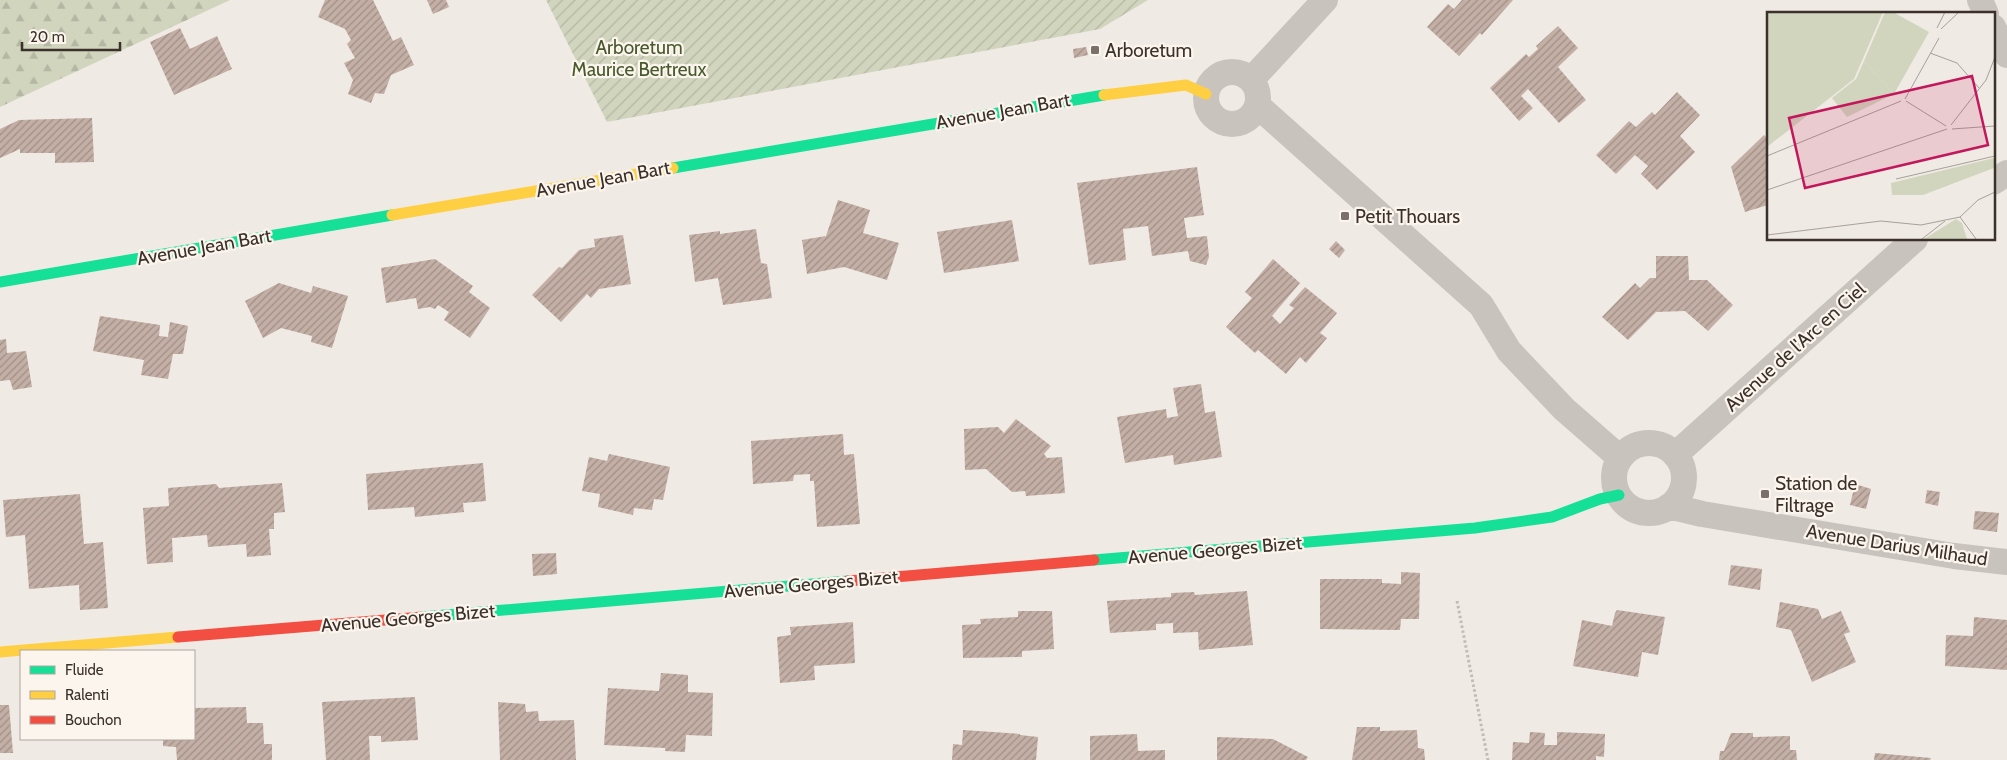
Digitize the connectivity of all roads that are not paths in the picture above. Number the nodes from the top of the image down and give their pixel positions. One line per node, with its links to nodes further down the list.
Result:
1 (1325, 0): 6 (street)
2 (1980, 0): 3 (street)
3 (1985, 12)
4 (1994, 30): 5 (street)
5 (2007, 55)
6 (1252, 79): 7 (street); 8 (street)
7 (1206, 94): 8 (street); 12 (street, Avenue Jean Bart)
8 (1258, 106): 14 (street)
9 (2007, 173): 10 (street)
10 (1994, 181)
11 (1914, 240): 13 (street, Avenue de l'Arc en Ciel)
12 (0, 282)
13 (1676, 455): 14 (street); 16 (street)
14 (1620, 458): 15 (street)
15 (1619, 495): 16 (street); 19 (street, Avenue Georges Bizet)
16 (1670, 506): 17 (street, Avenue Darius Milhaud)
17 (2007, 562)
18 (20, 650): 20 (street, Avenue Georges Bizet)
19 (24, 650)
20 (0, 652)

